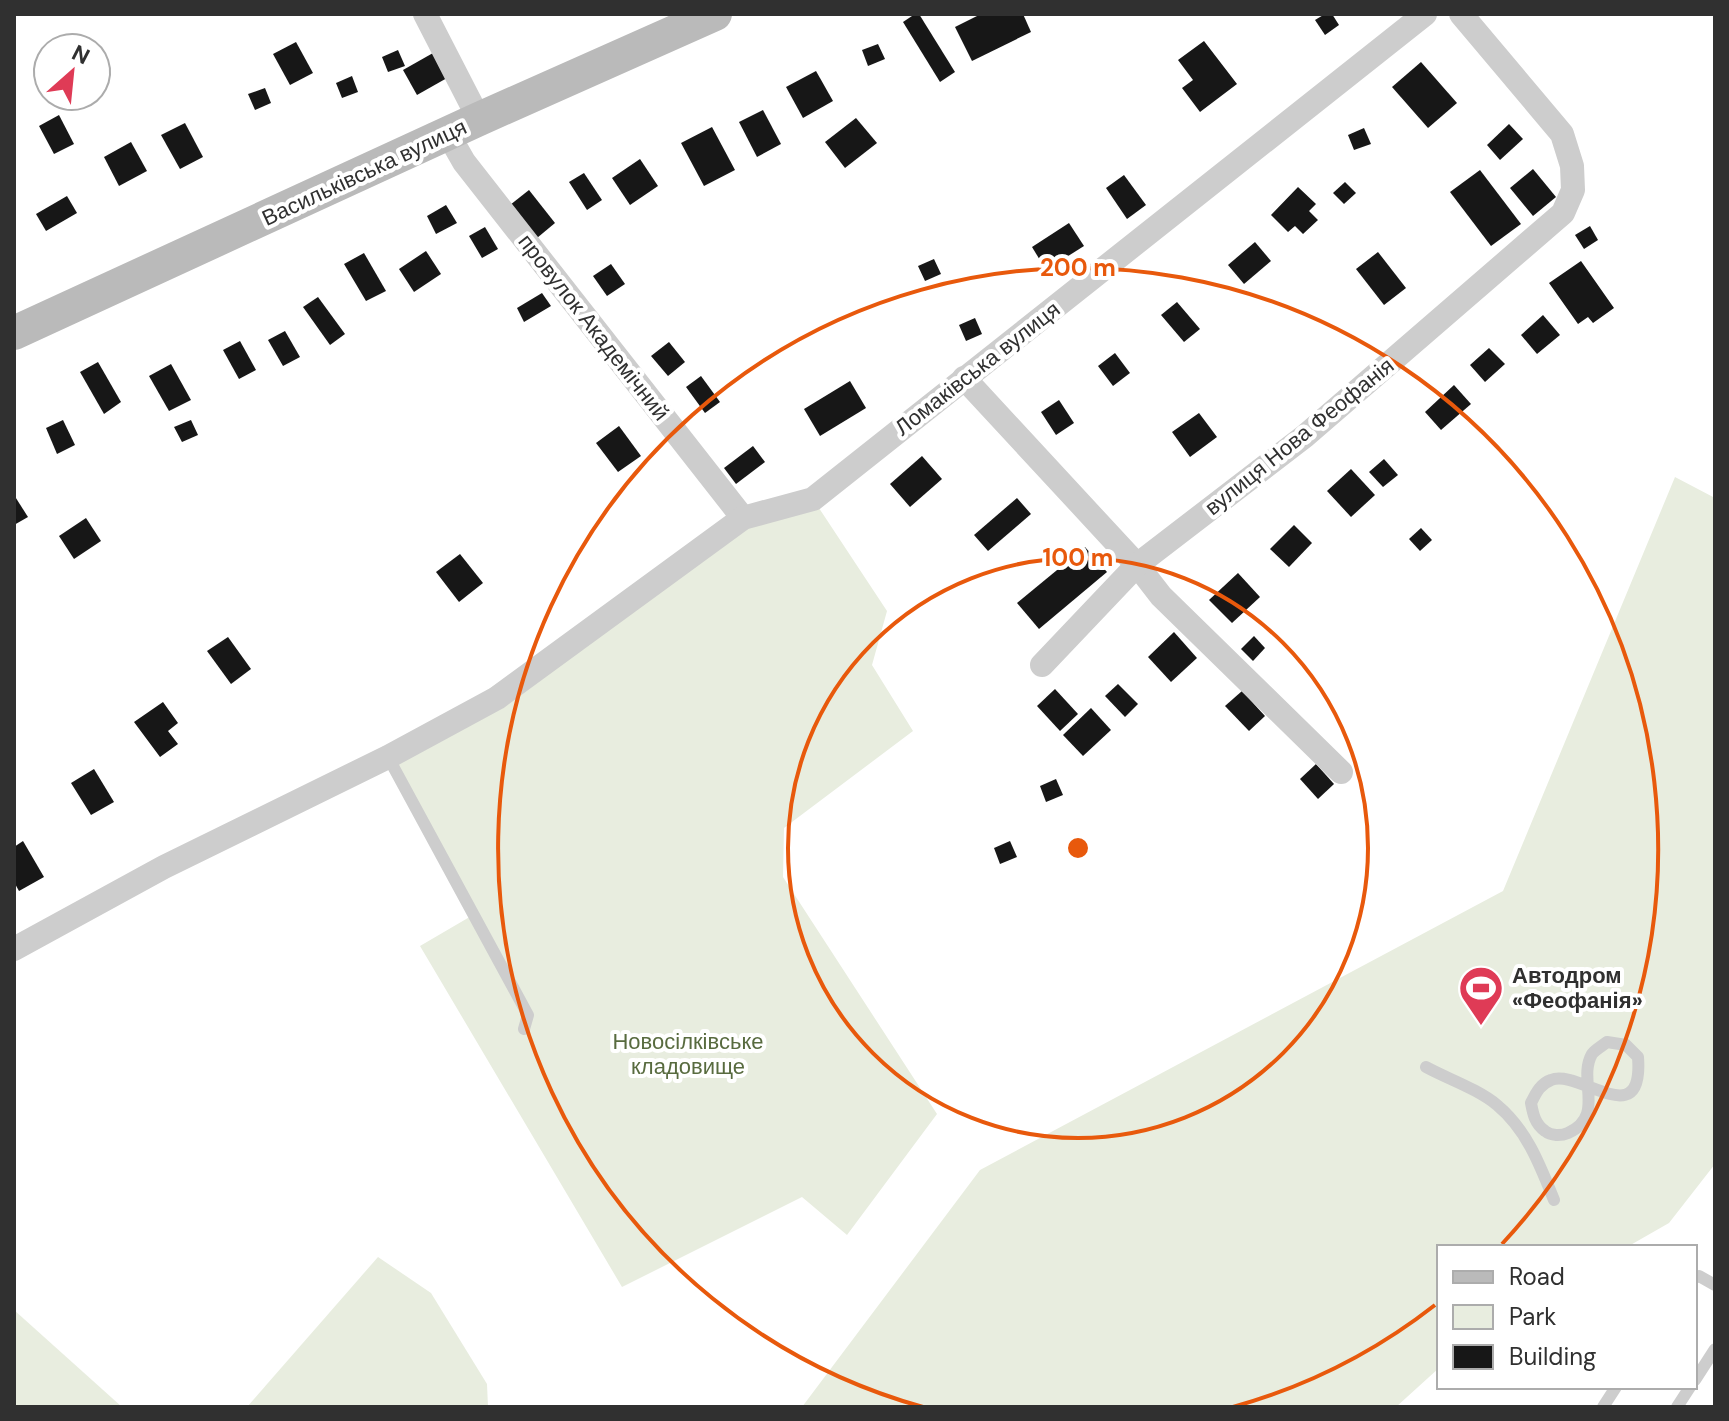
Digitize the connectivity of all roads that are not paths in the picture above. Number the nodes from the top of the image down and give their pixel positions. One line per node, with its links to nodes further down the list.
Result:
1 (425, 14): 5 (street)
2 (715, 14): 5 (street, Васильківська вулиця)
3 (1425, 14): 8 (street, Ломаківська вулиця)
4 (1461, 14): 10 (street, вулиця Нова Феофанія)
5 (479, 119): 6 (street, Васильківська вулиця)
6 (448, 134): 7 (street, Васильківська вулиця); 9 (street, провулок Академічний)
7 (14, 333)
8 (964, 378): 9 (street, Ломаківська вулиця); 10 (street)
9 (743, 518): 12 (street)
10 (1137, 565): 11 (street, вулиця Нова Феофанія); 13 (street)
11 (1042, 665)
12 (388, 757): 14 (street); 15 (lane)
13 (1341, 772)
14 (14, 949)
15 (524, 1029)
16 (1426, 1067): 19 (lane)
17 (1589, 1087): 17 (lane); 18 (lane); 18 (lane)
18 (1534, 1118): 19 (lane)
19 (1520, 1129): 20 (lane)
20 (1554, 1200)
21 (1697, 1277): 22 (lane)
22 (1715, 1285)
23 (1715, 1349): 24 (lane)
24 (1697, 1377)
25 (1615, 1389): 27 (lane)
26 (1689, 1389): 28 (lane)
27 (1603, 1407)
28 (1677, 1407)

